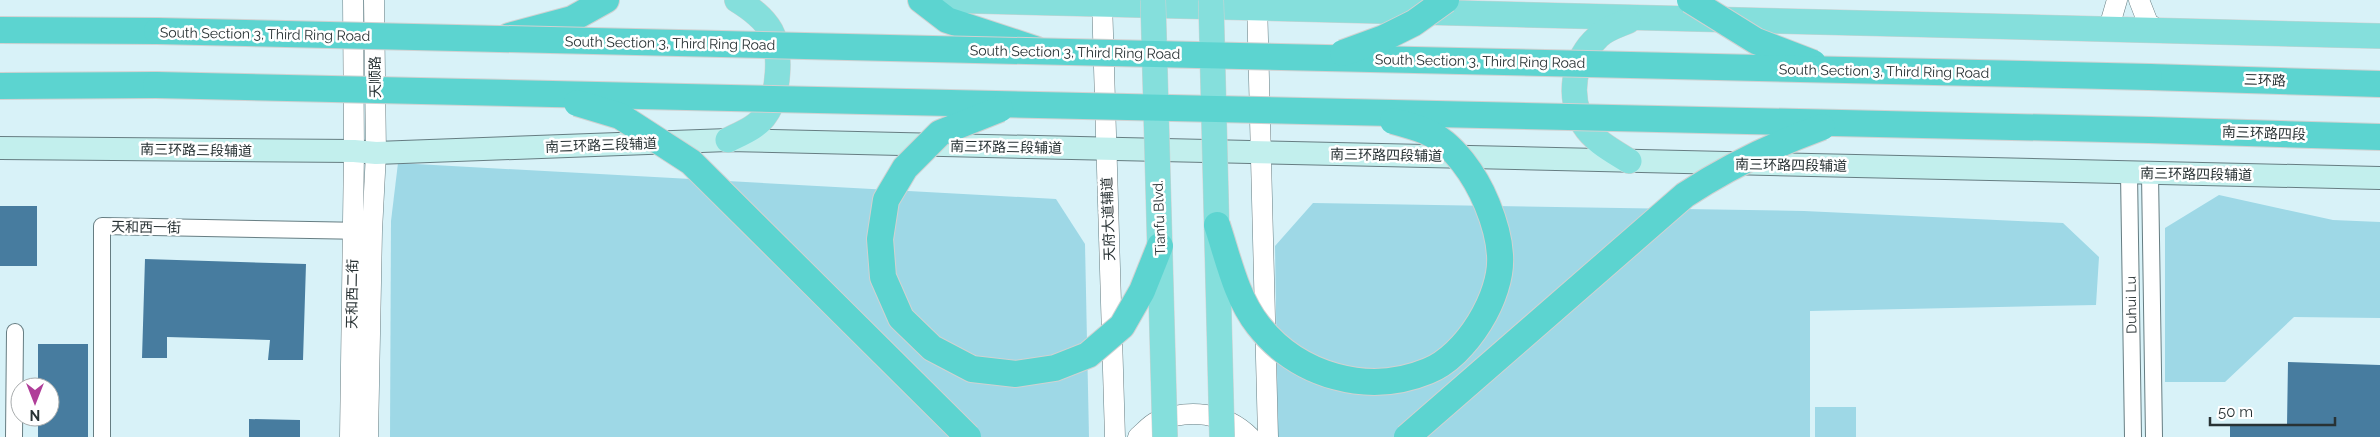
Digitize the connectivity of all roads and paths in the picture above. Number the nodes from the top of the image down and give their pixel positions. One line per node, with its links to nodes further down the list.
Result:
1 (353, 0): 36 (street, 天顺路)
2 (374, 0): 36 (street, 天顺路)
3 (606, 0): 20 (highway, bridge)
4 (737, 0): 32 (main road)
5 (920, 0): 21 (highway)
6 (938, 0): 13 (main road)
7 (1154, 0): 43 (main road, Tianfu Blvd., bridge)
8 (1211, 0): 41 (main road, bridge)
9 (1446, 0): 22 (highway, bridge)
10 (1690, 0): 23 (highway, bridge)
11 (2117, 0): 17 (street)
12 (2139, 0): 18 (street)
13 (1102, 2): 14 (main road); 34 (street, 天府大道辅道)
14 (1257, 4): 15 (main road); 37 (street)
15 (1633, 18): 17 (main road); 38 (main road)
16 (0, 30): 20 (highway, South Section 3, Third Ring Road, bridge)
17 (2108, 31): 18 (main road)
18 (2161, 32): 19 (main road)
19 (2380, 36)
20 (499, 39): 21 (highway, South Section 3, Third Ring Road, bridge)
21 (1043, 51): 22 (highway, South Section 3, Third Ring Road, bridge)
22 (1329, 58): 23 (highway, South Section 3, Third Ring Road, bridge)
23 (1830, 69): 24 (highway, South Section 3, Third Ring Road, bridge)
24 (2149, 77): 25 (highway, 三环路)
25 (2380, 84)
26 (0, 86): 27 (highway, bridge)
27 (548, 94): 28 (highway, bridge); 49 (highway, bridge)
28 (1017, 104): 29 (highway, bridge); 43 (highway, bridge)
29 (1367, 112): 30 (highway, bridge); 41 (highway, bridge)
30 (1832, 122): 31 (highway, 南三环路四段, bridge); 56 (highway, bridge)
31 (2380, 137)
32 (728, 140): 34 (main road, 南三环路三段辅道); 36 (main road, 南三环路三段辅道)
33 (0, 148): 36 (main road, 南三环路三段辅道)
34 (1106, 149): 35 (main road, 南三环路三段辅道); 50 (street, 天府大道辅道)
35 (1202, 151): 37 (main road, 南三环路四段辅道)
36 (366, 152): 42 (street, 天和西二街)
37 (1261, 153): 38 (main road, 南三环路四段辅道); 55 (street)
38 (1628, 161): 39 (main road, 南三环路四段辅道)
39 (2140, 173): 40 (main road, 南三环路四段辅道); 57 (street, Duhui Lu); 58 (street, Duhui Lu)
40 (2380, 178)
41 (1217, 225): 53 (main road, bridge)
42 (362, 230): 46 (street, 天和西一街); 47 (street, 天和西二街); 48 (street, 天和西二街)
43 (1160, 246): 52 (main road, Tianfu Blvd., bridge)
44 (15, 332): 45 (street)
45 (14, 437)
46 (102, 437)
47 (350, 437)
48 (368, 437)
49 (968, 437)
50 (1115, 437)
51 (1138, 437): 54 (street)
52 (1165, 437)
53 (1222, 437)
54 (1250, 437)
55 (1268, 437)
56 (1408, 437)
57 (2133, 437)
58 (2154, 437)

